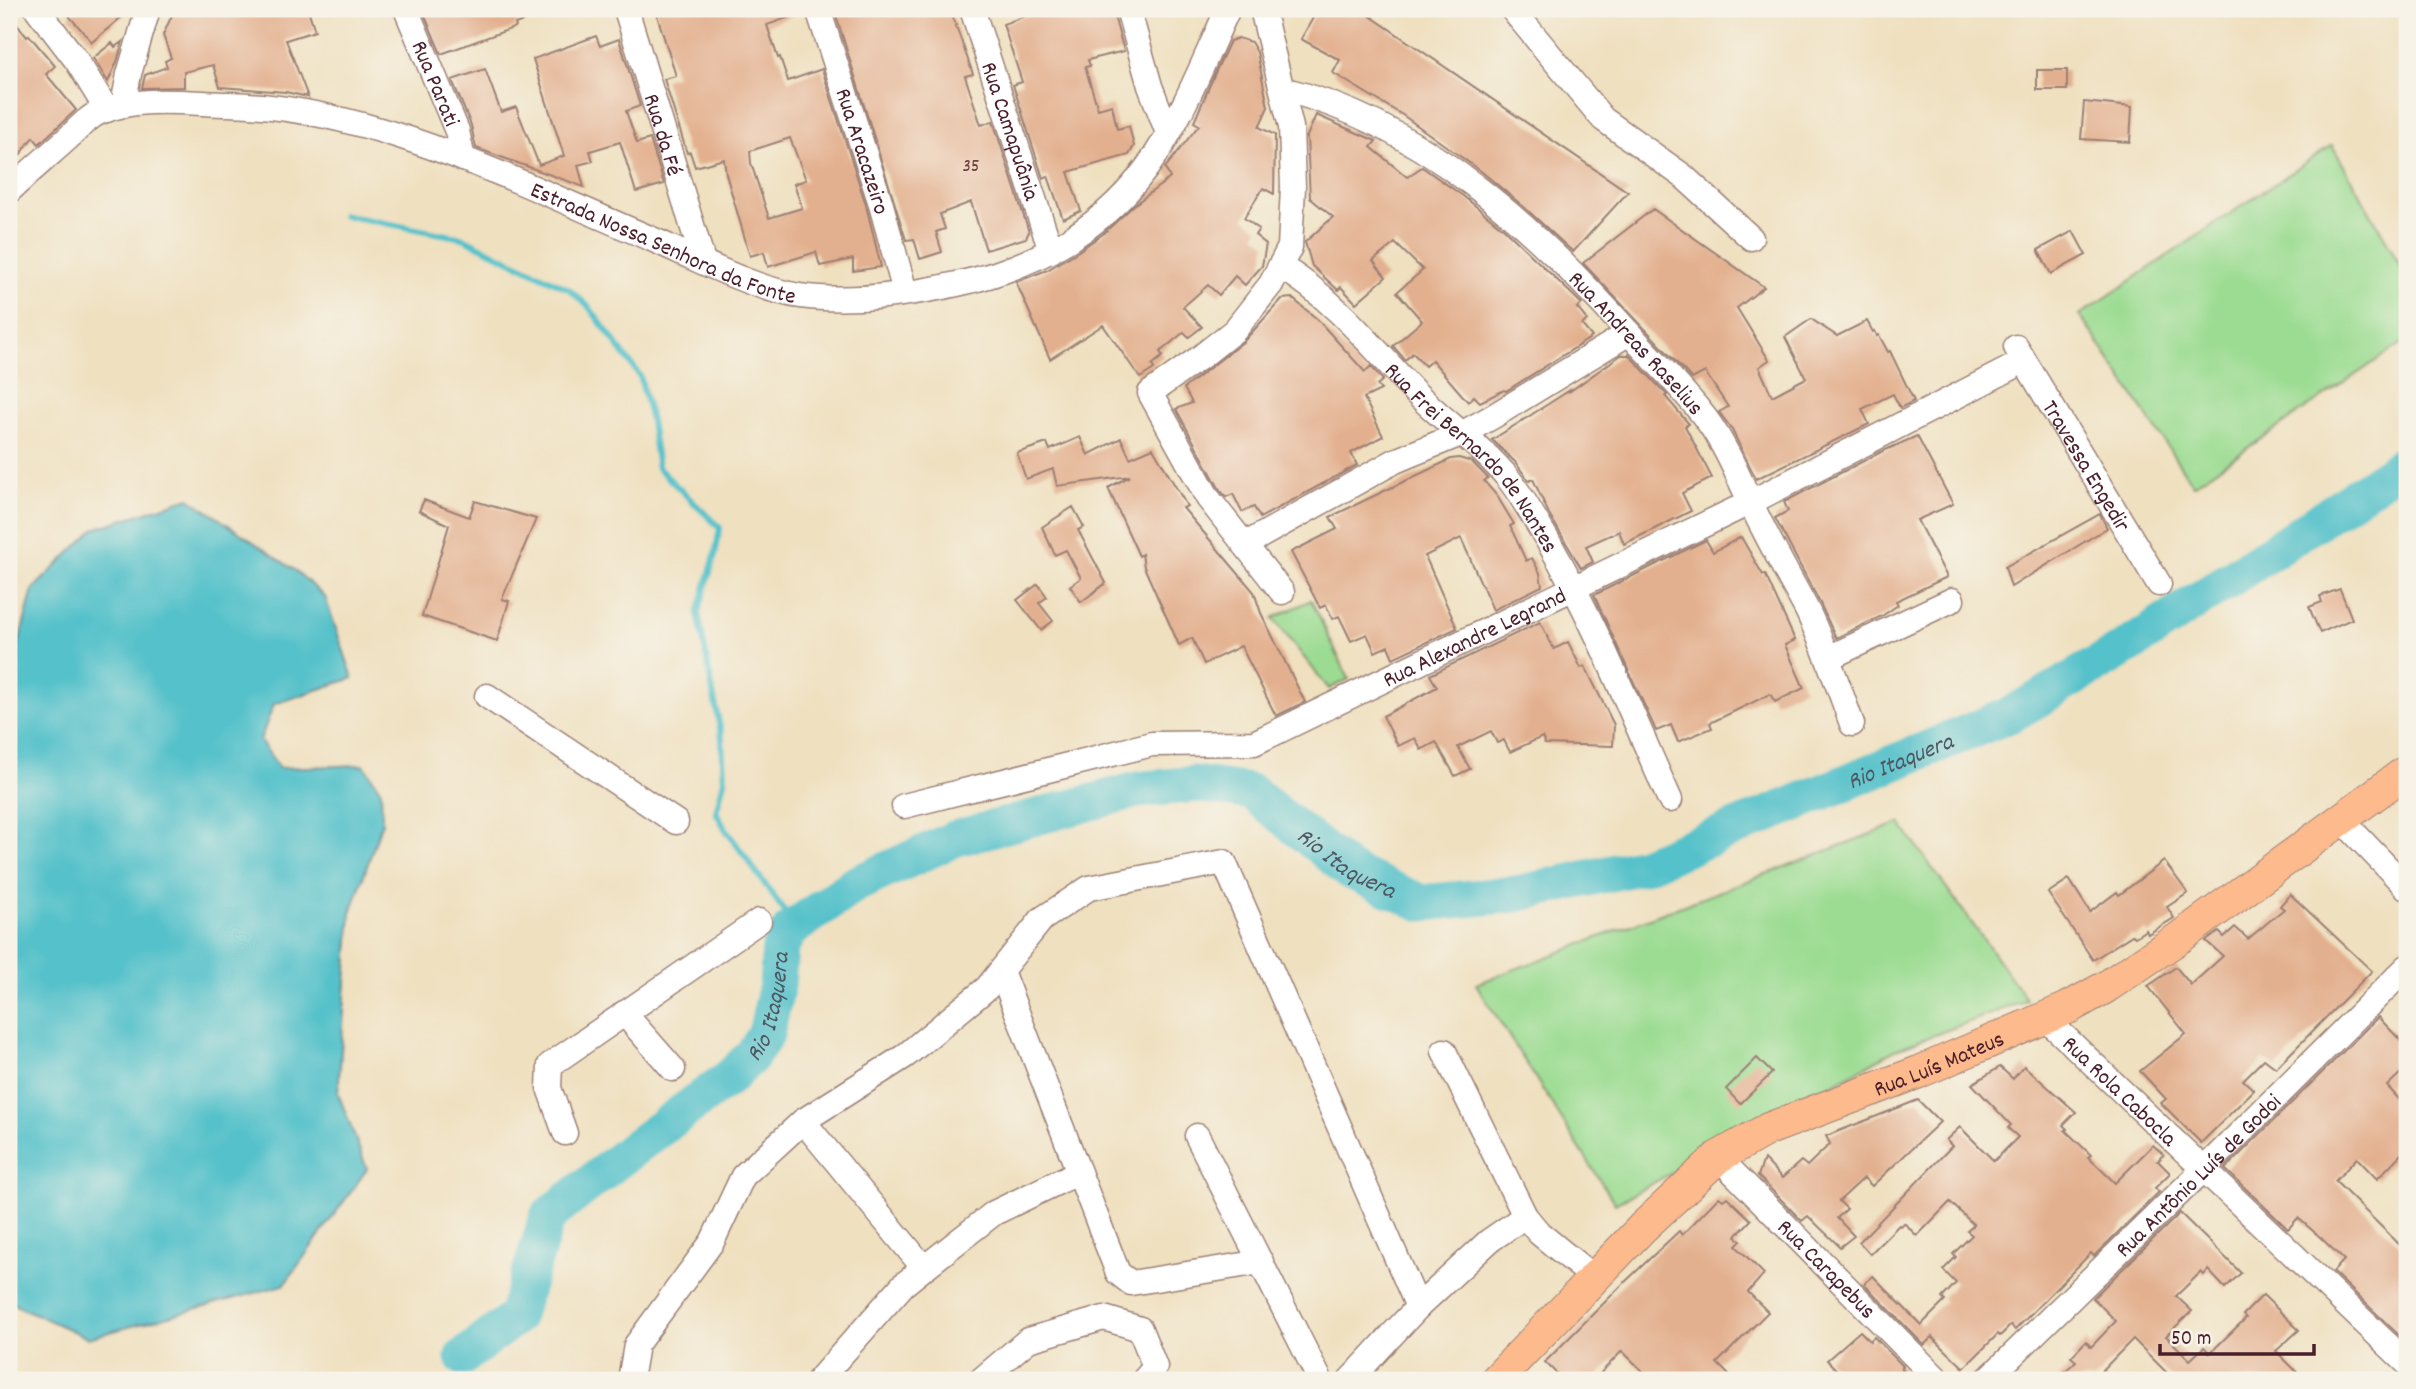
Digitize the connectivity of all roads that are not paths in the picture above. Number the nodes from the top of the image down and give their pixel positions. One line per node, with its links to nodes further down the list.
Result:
1 (37, 9): 12 (street)
2 (148, 9): 12 (street)
3 (406, 9): 14 (street, Rua Parati)
4 (626, 9): 18 (street, Rua da Fé)
5 (818, 9): 20 (street, Rua Aracazeiro)
6 (972, 9): 17 (street, Rua Camapuânia)
7 (1128, 9): 13 (street)
8 (1228, 9): 13 (street, Estrada Nossa Senhora da Fonte)
9 (1262, 9): 11 (street)
10 (1512, 9): 16 (street)
11 (1282, 89): 19 (street); 21 (street, Rua Andreas Raselius)
12 (115, 107): 14 (street, Estrada Nossa Senhora da Fonte); 15 (street, Estrada Nossa Senhora da Fonte)
13 (1168, 133): 17 (street, Estrada Nossa Senhora da Fonte)
14 (463, 159): 18 (street, Estrada Nossa Senhora da Fonte)
15 (9, 191)
16 (1751, 238)
17 (1051, 251): 20 (street, Estrada Nossa Senhora da Fonte)
18 (703, 261): 20 (street, Estrada Nossa Senhora da Fonte)
19 (1280, 266): 23 (street, Rua Frei Bernardo de Nantes); 25 (street)
20 (905, 292)
21 (1629, 333): 23 (street); 24 (street, Rua Andreas Raselius)
22 (2014, 358): 24 (street, Rua Alexandre Legrand); 26 (street, Travessa Engedir)
23 (1463, 433): 25 (street); 27 (street, Rua Frei Bernardo de Nantes)
24 (1751, 502): 27 (street, Rua Alexandre Legrand); 30 (street, Rua Andreas Raselius)
25 (1247, 544): 28 (street)
26 (2159, 584)
27 (1574, 588): 34 (street, Rua Frei Bernardo de Nantes); 35 (street, Rua Alexandre Legrand)
28 (1282, 592)
29 (1952, 600): 30 (street)
30 (1828, 659): 32 (street, Rua Andreas Raselius)
31 (486, 696): 37 (street)
32 (1852, 723)
33 (2407, 771): 36 (main road, Rua Luís Mateus)
34 (1670, 800)
35 (904, 806)
36 (2340, 818): 38 (street); 43 (main road, Rua Luís Mateus)
37 (676, 822)
38 (2407, 888)
39 (759, 921): 42 (street)
40 (2407, 967): 50 (street, Rua Antônio Luís de Godoi)
41 (1001, 971): 46 (street); 51 (street); 56 (street)
42 (624, 1013): 45 (street); 47 (street)
43 (2046, 1019): 49 (main road, Rua Luís Mateus); 50 (street, Rua Rola Cabocla)
44 (1444, 1051): 52 (street)
45 (673, 1069)
46 (803, 1121): 54 (street); 59 (street)
47 (565, 1133)
48 (1197, 1136): 53 (street)
49 (1718, 1157): 55 (main road, Rua Luís Mateus); 65 (street, Rua Carapebus)
50 (2203, 1170): 57 (street, Rua Rola Cabocla); 66 (street, Rua Antônio Luís de Godoi)
51 (1079, 1172): 53 (street); 54 (street)
52 (1525, 1216): 55 (street); 56 (street)
53 (1261, 1262): 62 (street)
54 (924, 1268): 60 (street)
55 (1594, 1278): 64 (main road, Rua Luís Mateus)
56 (1418, 1307): 63 (street)
57 (2407, 1363)
58 (993, 1377): 61 (street)
59 (630, 1380)
60 (819, 1380)
61 (1144, 1380)
62 (1320, 1380)
63 (1350, 1380)
64 (1496, 1380)
65 (1938, 1380)
66 (1987, 1380)

